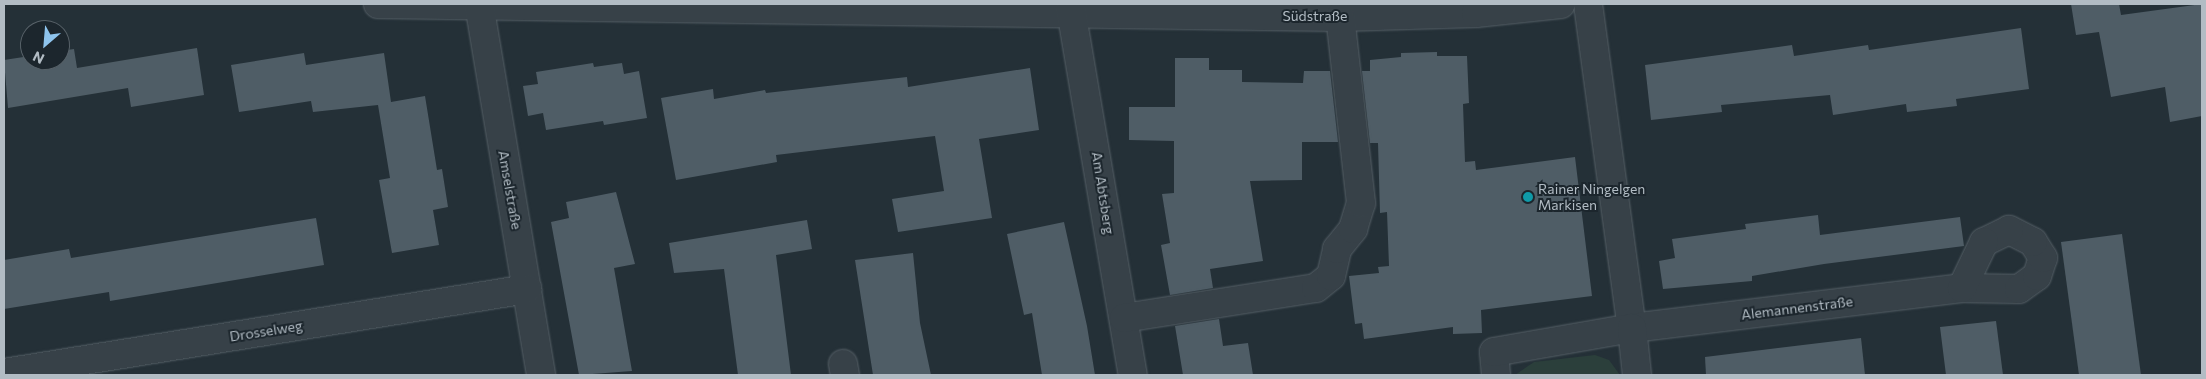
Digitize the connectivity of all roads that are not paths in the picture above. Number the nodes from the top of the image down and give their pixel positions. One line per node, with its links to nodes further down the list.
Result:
1 (378, 4): 2 (street, Südstraße)
2 (479, 4): 5 (street, Südstraße); 8 (street, Amselstraße)
3 (1561, 4): 6 (street, Südstraße)
4 (1588, 4): 10 (street)
5 (1071, 8): 6 (street, Südstraße); 9 (street, Am Abtsberg)
6 (1340, 17): 9 (street)
7 (1962, 288): 10 (street, Alemannenstraße)
8 (527, 289): 11 (street, Drosselweg); 12 (street, Amselstraße)
9 (1124, 318): 13 (street, Am Abtsberg)
10 (1632, 328): 14 (street, Alemannenstraße); 15 (street)
11 (4, 373)
12 (542, 375)
13 (1133, 375)
14 (1496, 375)
15 (1637, 375)

